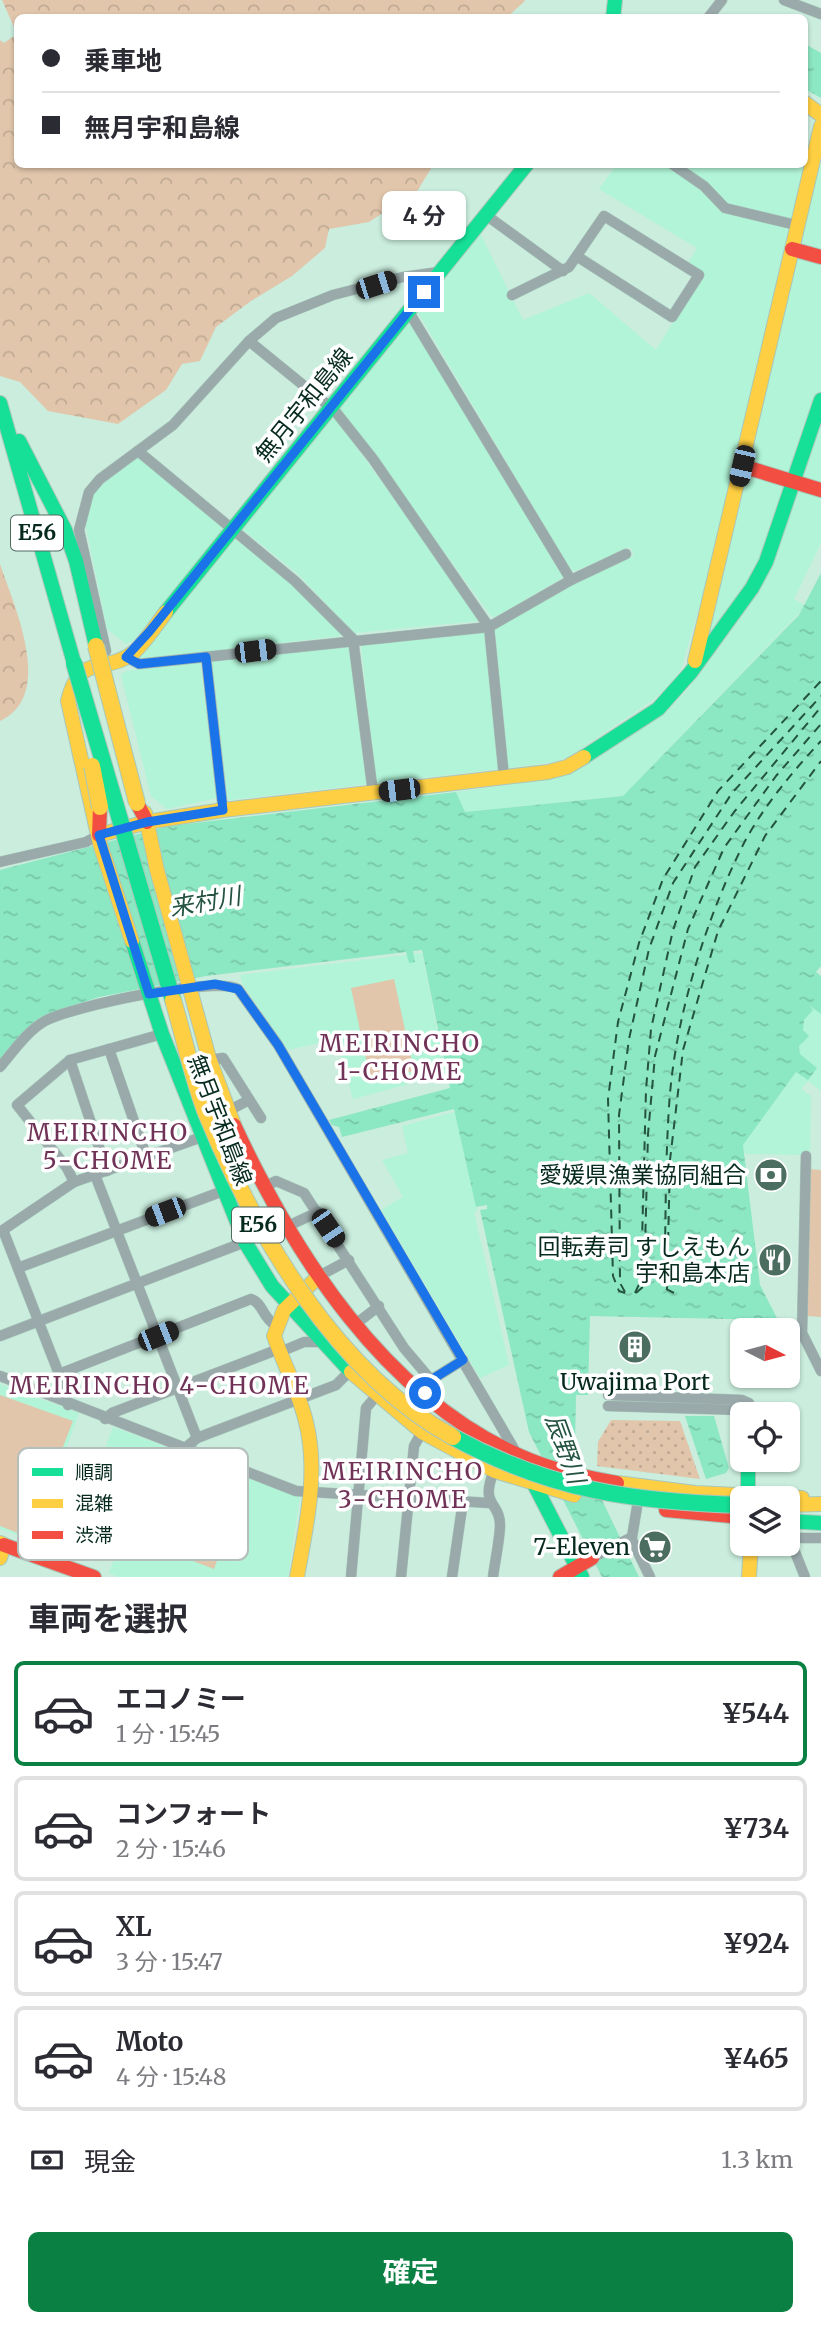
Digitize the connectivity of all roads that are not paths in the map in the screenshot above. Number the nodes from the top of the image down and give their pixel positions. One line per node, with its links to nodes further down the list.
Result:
1 (722, 0): 3 (street)
2 (784, 0): 4 (street)
3 (711, 14)
4 (821, 14)
5 (821, 126): 9 (main road)
6 (524, 168): 8 (main road, 無月宇和島線)
7 (678, 168): 9 (street)
8 (486, 215): 13 (street); 14 (main road, 無月宇和島線)
9 (796, 225): 10 (main road)
10 (792, 249): 12 (main road); 22 (main road)
11 (578, 257): 11 (street); 13 (street)
12 (821, 257)
13 (563, 271): 15 (street)
14 (439, 272): 16 (main road, 無月宇和島線); 17 (street)
15 (512, 295)
16 (409, 312): 20 (main road, 無月宇和島線); 27 (street)
17 (248, 341): 20 (street); 21 (street)
18 (821, 400): 23 (main road)
19 (0, 401): 33 (main road, E56); 38 (main road, bridge)
20 (331, 407): 25 (main road, 無月宇和島線); 28 (street)
21 (138, 451): 25 (street); 32 (street)
22 (742, 466): 23 (main road); 34 (main road)
23 (796, 480): 24 (main road); 34 (main road)
24 (821, 490)
25 (233, 530): 29 (street); 30 (main road, 無月宇和島線)
26 (626, 554): 27 (street)
27 (571, 580): 28 (street)
28 (489, 627): 29 (street); 35 (street)
29 (353, 639): 31 (street); 36 (street)
30 (126, 657): 31 (street); 32 (main road, 無月宇和島線)
31 (206, 657): 37 (street)
32 (108, 662): 38 (main road, 無月宇和島線); 39 (main road, 無月宇和島線)
33 (69, 665): 39 (main road, bridge); 106 (main road, E56, bridge)
34 (691, 672): 35 (main road)
35 (504, 777): 36 (main road)
36 (373, 793): 37 (main road)
37 (223, 810): 38 (main road)
38 (147, 827): 39 (main road); 41 (main road, 無月宇和島線)
39 (99, 840): 40 (street); 42 (main road, 無月宇和島線)
40 (0, 862)
41 (190, 986): 42 (street); 46 (main road, 無月宇和島線); 78 (street)
42 (148, 992): 43 (main road, 無月宇和島線); 47 (street)
43 (162, 1034): 44 (street); 51 (main road, 無月宇和島線)
44 (108, 1049): 45 (street); 52 (street)
45 (69, 1060): 54 (street); 56 (street)
46 (209, 1060): 48 (street); 49 (main road, 無月宇和島線)
47 (0, 1068)
48 (249, 1100): 49 (street); 50 (street)
49 (228, 1111): 57 (main road, 無月宇和島線)
50 (261, 1118)
51 (202, 1138): 52 (street); 58 (main road, 無月宇和島線)
52 (146, 1156): 54 (street)
53 (806, 1156): 81 (street)
54 (107, 1171): 55 (street)
55 (95, 1175): 56 (street); 61 (street)
56 (74, 1182): 62 (street)
57 (266, 1186): 59 (street); 60 (main road, 無月宇和島線)
58 (223, 1191): 61 (street); 63 (main road, 無月宇和島線)
59 (318, 1212): 60 (street); 64 (street)
60 (288, 1226): 66 (main road, 無月宇和島線)
61 (117, 1230): 65 (street); 67 (street)
62 (1, 1231): 65 (street)
63 (245, 1242): 67 (street); 68 (main road, 無月宇和島線)
64 (349, 1260): 66 (street); 69 (street)
65 (18, 1268): 70 (street)
66 (319, 1276): 68 (main road); 71 (main road, 無月宇和島線)
67 (136, 1283): 70 (street); 74 (street)
68 (288, 1304): 72 (main road); 75 (main road, 無月宇和島線)
69 (379, 1307): 71 (street); 76 (street)
70 (38, 1321): 73 (street); 82 (street)
71 (357, 1323): 79 (main road, 無月宇和島線)
72 (275, 1325): 74 (street); 77 (main road)
73 (0, 1336)
74 (158, 1336): 82 (street); 85 (street)
75 (324, 1342): 77 (street); 80 (main road, 無月宇和島線)
76 (404, 1348): 79 (street); 84 (street)
77 (279, 1351): 85 (street); 87 (main road)
78 (463, 1360): 84 (street); 96 (street)
79 (390, 1361): 84 (main road, 無月宇和島線)
80 (350, 1371): 86 (main road, 無月宇和島線); 87 (street)
81 (821, 1371)
82 (59, 1374): 89 (street)
83 (0, 1376): 89 (street)
84 (428, 1386): 96 (main road, 無月宇和島線)
85 (177, 1388): 91 (street); 93 (street)
86 (377, 1395): 92 (main road, 無月宇和島線); 101 (street)
87 (299, 1399): 93 (street); 100 (main road)
88 (608, 1400): 90 (street)
89 (68, 1405): 91 (street)
90 (730, 1409)
91 (105, 1419): 94 (street)
92 (422, 1432): 97 (main road, 無月宇和島線); 105 (street)
93 (197, 1438): 95 (street)
94 (179, 1448)
95 (186, 1448)
96 (517, 1455): 99 (main road, 無月宇和島線); 102 (main road)
97 (494, 1471): 99 (main road, 無月宇和島線); 108 (street)
98 (248, 1473): 100 (street)
99 (536, 1486): 111 (main road); 124 (main road, 無月宇和島線)
100 (309, 1494): 101 (street); 126 (main road)
101 (360, 1497): 105 (street); 127 (street)
102 (730, 1497)
103 (800, 1498): 104 (main road)
104 (821, 1498)
105 (410, 1500): 107 (street); 128 (street)
106 (730, 1500)
107 (463, 1502): 108 (street); 129 (street)
108 (489, 1503): 130 (street)
109 (821, 1504): 110 (main road)
110 (800, 1505)
111 (637, 1507): 112 (main road); 117 (street)
112 (730, 1516)
113 (821, 1523): 114 (main road)
114 (800, 1526)
115 (800, 1529): 116 (street)
116 (821, 1538)
117 (628, 1540): 122 (street); 132 (street)
118 (1, 1549): 119 (main road)
119 (18, 1554)
120 (750, 1556): 133 (main road)
121 (797, 1556): 134 (street)
122 (592, 1558): 124 (main road)
123 (38, 1560): 125 (main road)
124 (579, 1572): 131 (main road)
125 (94, 1577)
126 (297, 1577)
127 (352, 1577)
128 (401, 1577)
129 (452, 1577)
130 (493, 1577)
131 (560, 1577)
132 (650, 1577)
133 (749, 1577)
134 (805, 1577)

